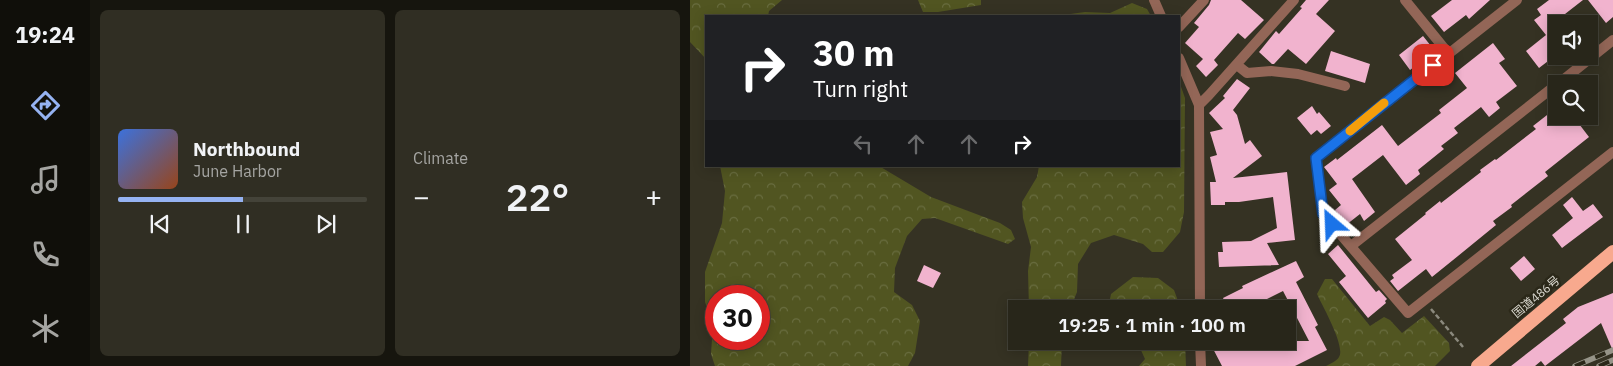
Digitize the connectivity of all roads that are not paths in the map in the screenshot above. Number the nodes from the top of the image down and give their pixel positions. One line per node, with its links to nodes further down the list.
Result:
1 (1154, 0): 6 (street)
2 (1204, 0): 7 (street)
3 (1294, 0): 11 (street)
4 (1405, 0): 9 (street)
5 (1516, 0): 9 (street)
6 (1161, 15)
7 (1180, 26)
8 (1613, 40): 12 (street)
9 (1448, 53): 17 (street)
10 (1180, 60): 15 (street)
11 (1237, 65): 13 (street); 15 (street)
12 (1568, 75)
13 (1345, 86)
14 (1548, 91): 17 (street)
15 (1199, 105): 19 (street)
16 (1613, 152): 17 (street)
17 (1351, 246)
18 (1613, 252): 22 (highway, 国道486号)
19 (1200, 300)
20 (1200, 350): 21 (street)
21 (1200, 366)
22 (1478, 366)

